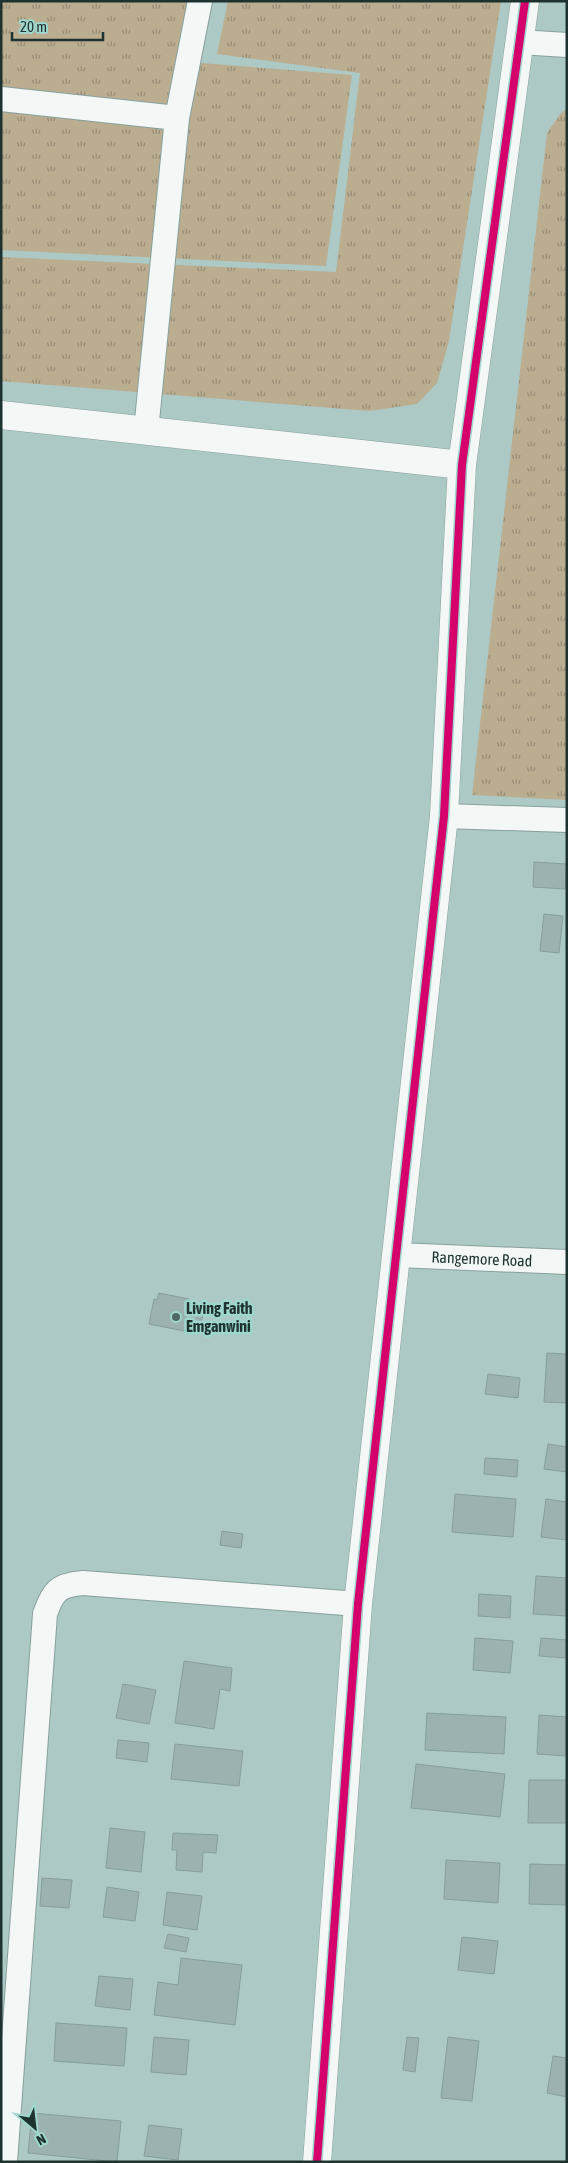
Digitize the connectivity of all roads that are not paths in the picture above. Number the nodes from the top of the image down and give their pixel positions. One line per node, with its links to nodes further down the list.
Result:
1 (200, 1): 6 (street)
2 (525, 1): 3 (street)
3 (519, 42): 4 (street); 9 (street)
4 (567, 45)
5 (1, 99): 6 (street)
6 (177, 118): 8 (street)
7 (1, 415): 8 (street)
8 (146, 431): 9 (street)
9 (462, 465): 10 (street)
10 (444, 816): 11 (street); 12 (street)
11 (567, 820)
12 (397, 1255): 13 (street, Rangemore Road); 14 (street)
13 (567, 1262)
14 (358, 1604): 15 (street); 16 (street)
15 (4, 2162)
16 (317, 2162)

